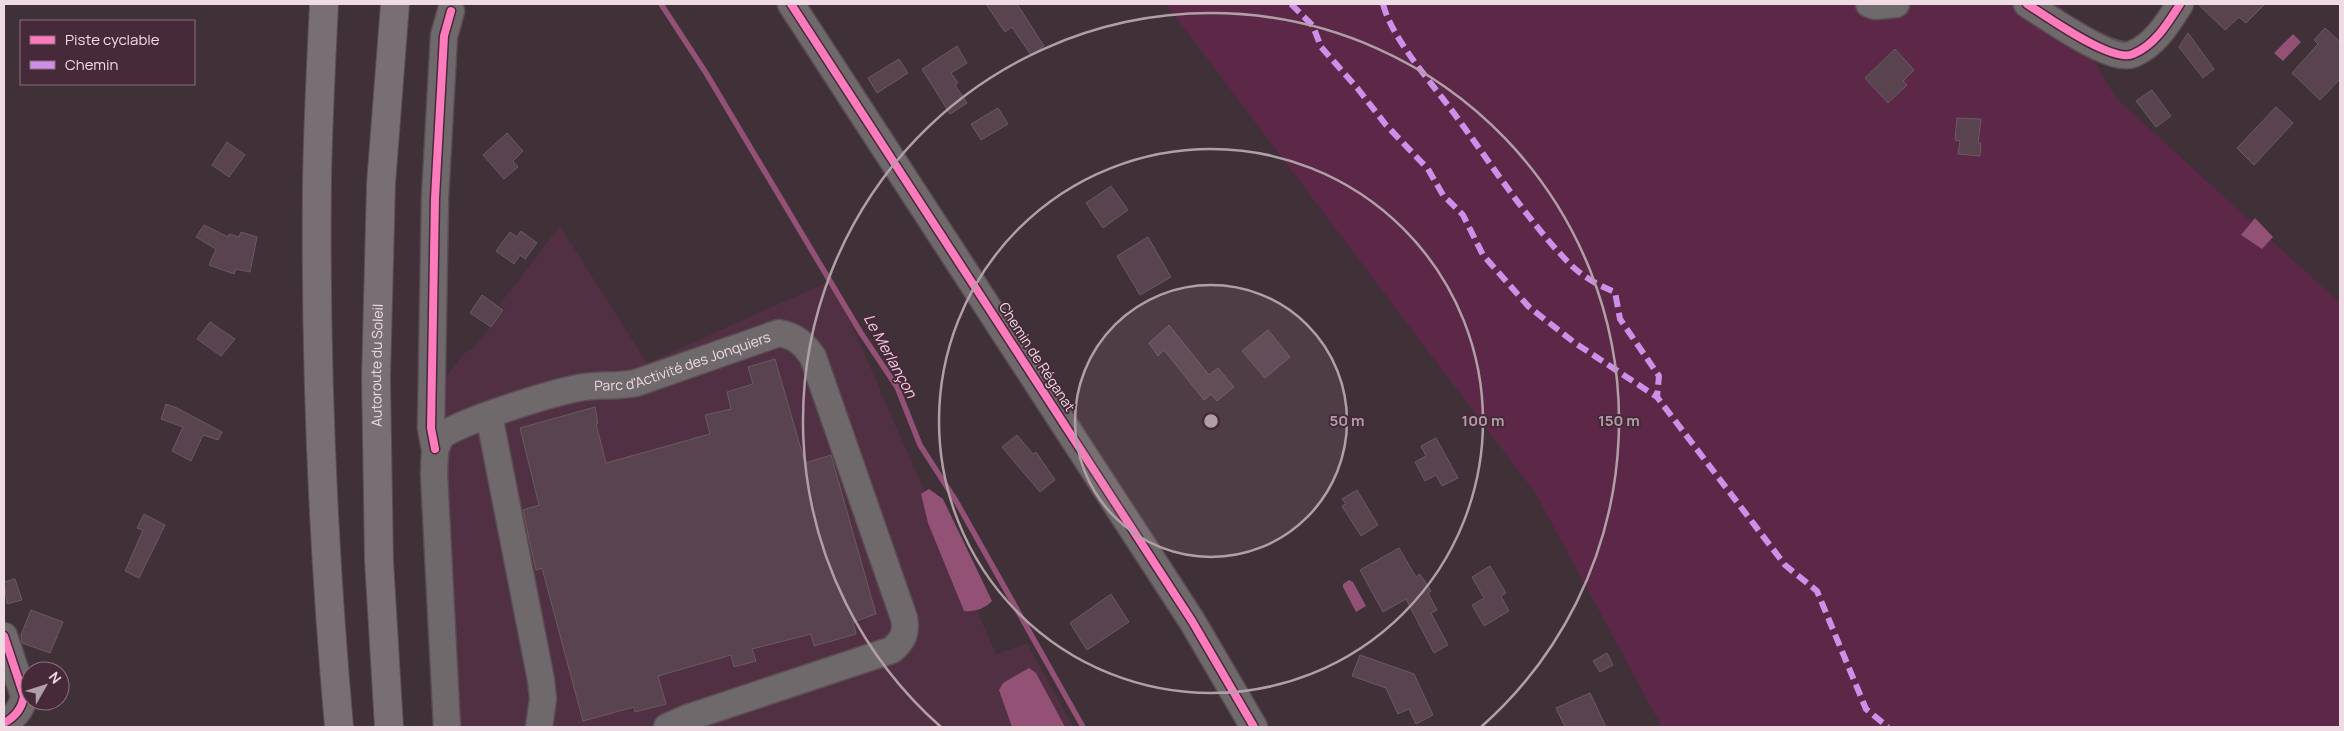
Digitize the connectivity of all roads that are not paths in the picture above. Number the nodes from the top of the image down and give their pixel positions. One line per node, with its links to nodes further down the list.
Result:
1 (324, 4): 13 (highway)
2 (395, 4): 14 (highway, Autoroute du Soleil)
3 (791, 4): 18 (street, Chemin de Réganat)
4 (1869, 4): 5 (street)
5 (1896, 4)
6 (2027, 4): 7 (street)
7 (2180, 4)
8 (451, 11): 10 (street)
9 (489, 415): 10 (street, Parc d'Activité des Jonquiers); 16 (street); 17 (street, Parc d'Activité des Jonquiers)
10 (435, 449): 15 (street)
11 (4, 636): 12 (street)
12 (4, 723)
13 (339, 727)
14 (389, 727)
15 (447, 727)
16 (539, 727)
17 (666, 727)
18 (1254, 727)

